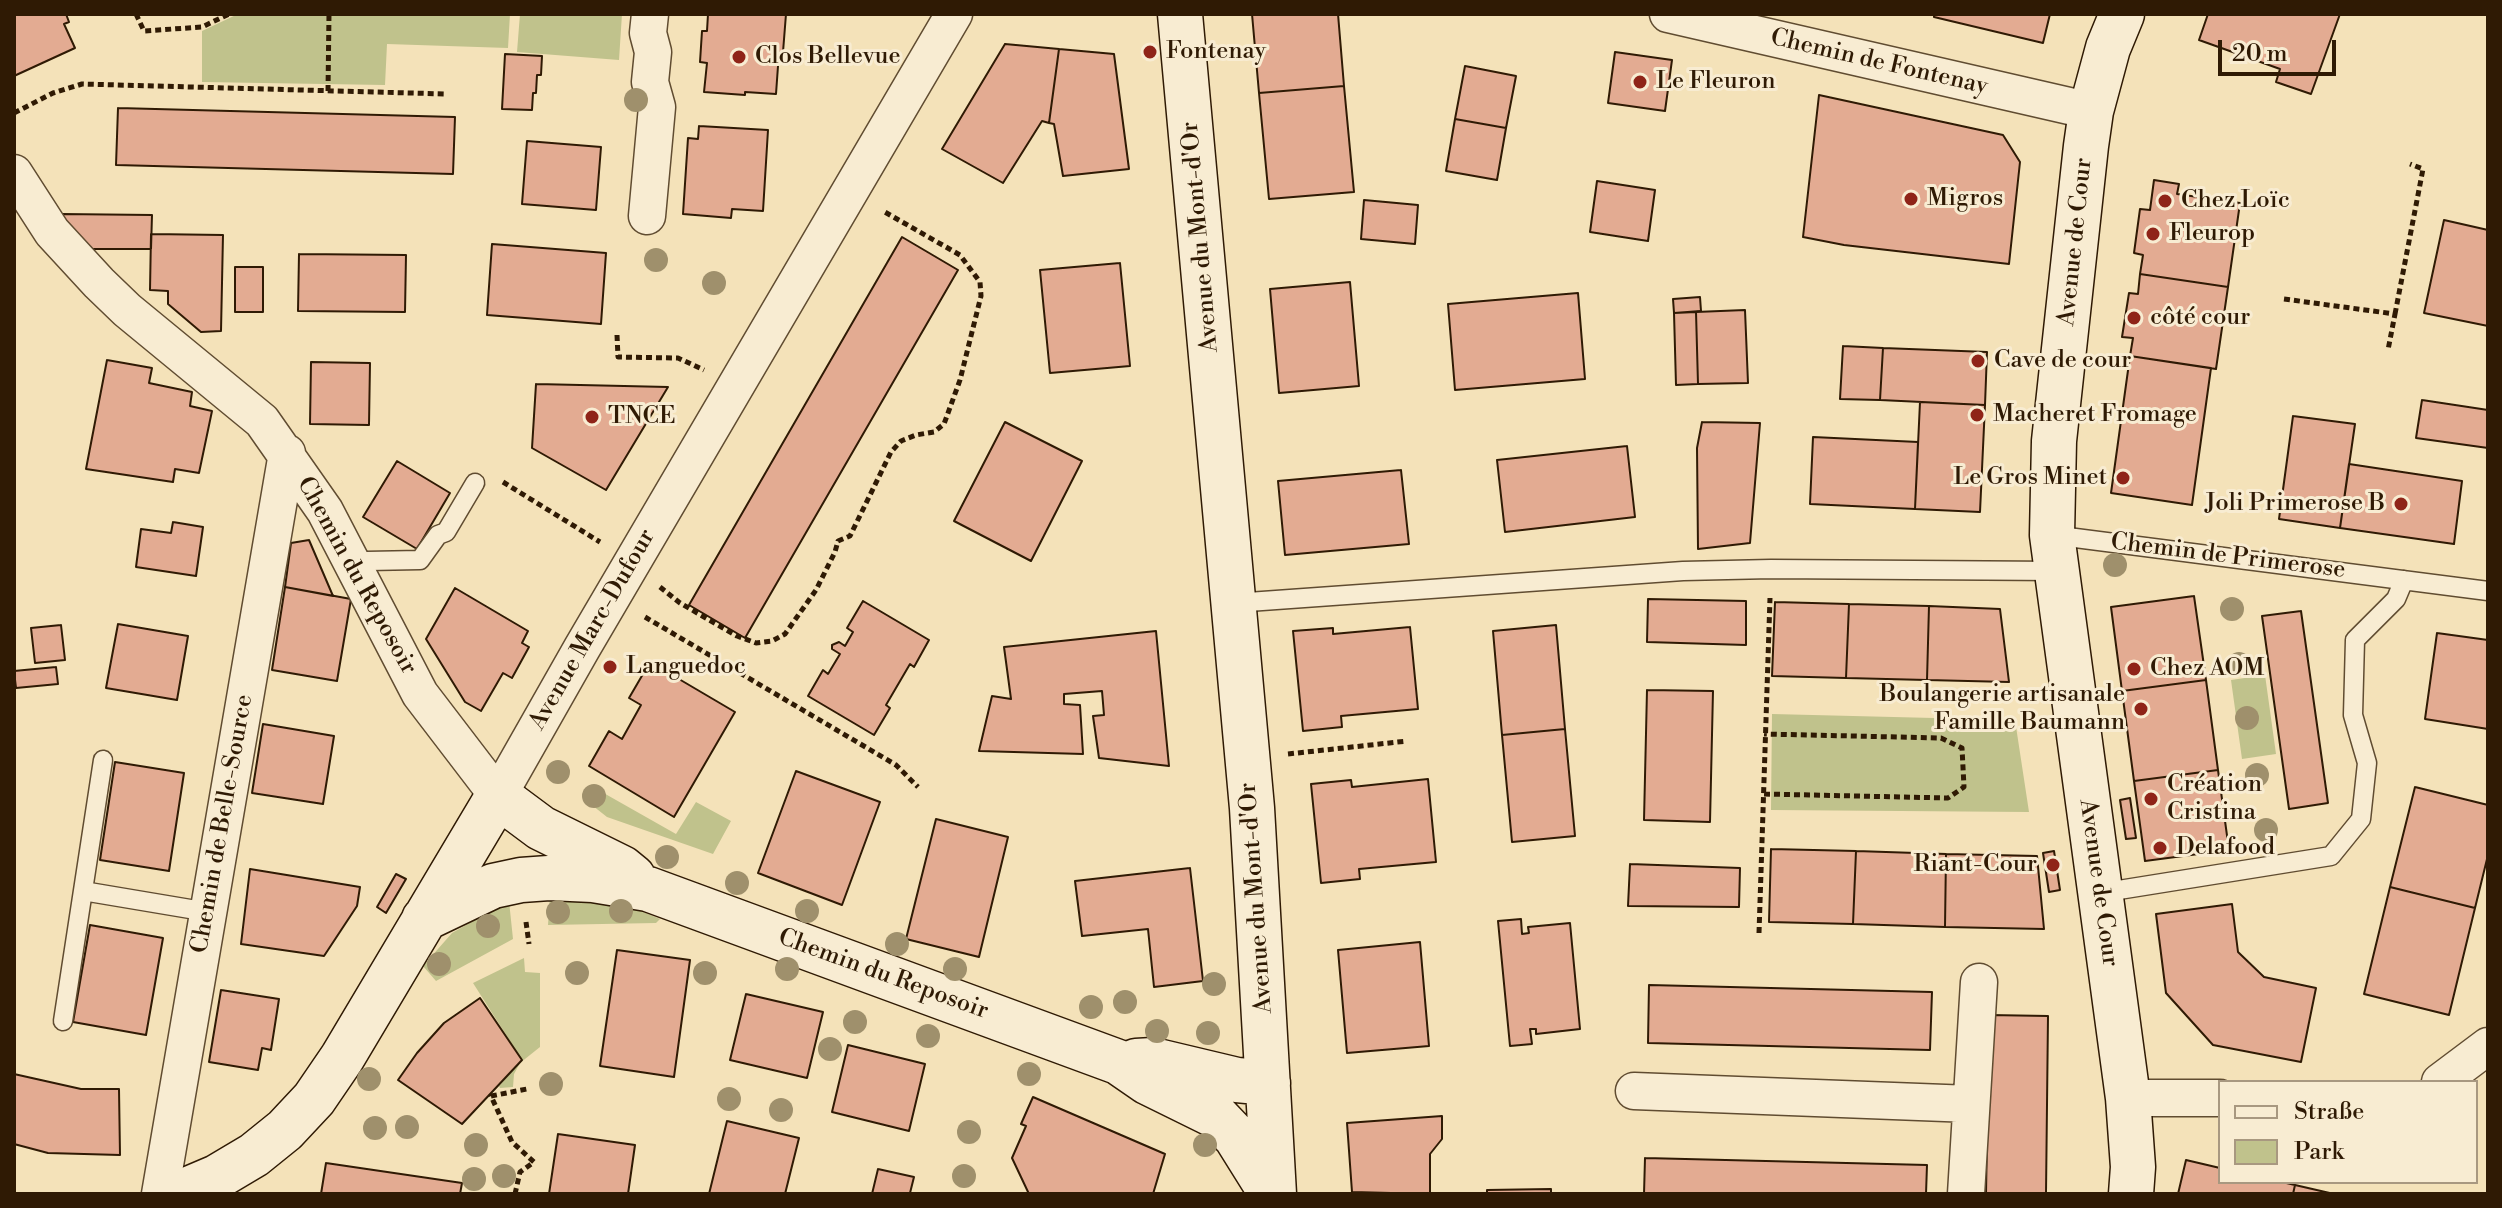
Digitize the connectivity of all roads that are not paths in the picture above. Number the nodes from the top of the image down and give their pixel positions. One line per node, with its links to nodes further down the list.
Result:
1 (650, 14): 8 (street)
2 (954, 14): 17 (street, Avenue Marc-Dufour)
3 (1180, 14): 15 (street, Avenue du Mont-d'Or)
4 (2122, 14): 6 (street, Avenue de Cour)
5 (1690, 17): 6 (street, Chemin de Fontenay)
6 (2091, 111): 11 (street, Avenue de Cour)
7 (14, 173): 9 (street, Chemin du Reposoir)
8 (647, 216)
9 (287, 453): 12 (street, Chemin du Reposoir); 21 (street, Chemin de Belle-Source)
10 (475, 483): 12 (lane)
11 (2054, 553): 13 (lane, Chemin de Primerose); 15 (lane); 20 (street, Avenue de Cour)
12 (354, 567): 17 (street, Chemin du Reposoir)
13 (2404, 580): 14 (lane, Chemin de Primerose); 20 (lane)
14 (2488, 591)
15 (1234, 603): 28 (street, Avenue du Mont-d'Or)
16 (103, 760): 19 (lane)
17 (498, 796): 18 (street, Chemin du Reposoir); 22 (street, Avenue Marc-Dufour)
18 (648, 889): 22 (street, Chemin du Reposoir); 26 (street, Chemin du Reposoir)
19 (83, 891): 21 (lane); 24 (lane)
20 (2100, 893): 30 (street, Avenue de Cour)
21 (208, 912): 33 (street, Chemin de Belle-Source)
22 (424, 919): 34 (street, Avenue Marc-Dufour)
23 (1979, 982): 32 (street)
24 (63, 1021)
25 (2488, 1046): 27 (street)
26 (1118, 1062): 28 (street, Chemin du Reposoir); 35 (street, Chemin du Reposoir)
27 (2443, 1080)
28 (1268, 1083): 35 (street, Avenue du Mont-d'Or)
29 (1634, 1091): 32 (street)
30 (2128, 1098): 31 (street); 37 (street, Avenue de Cour)
31 (2218, 1098)
32 (1971, 1104): 36 (street)
33 (160, 1194)
34 (177, 1194)
35 (1273, 1194)
36 (1966, 1194)
37 (2131, 1194)

